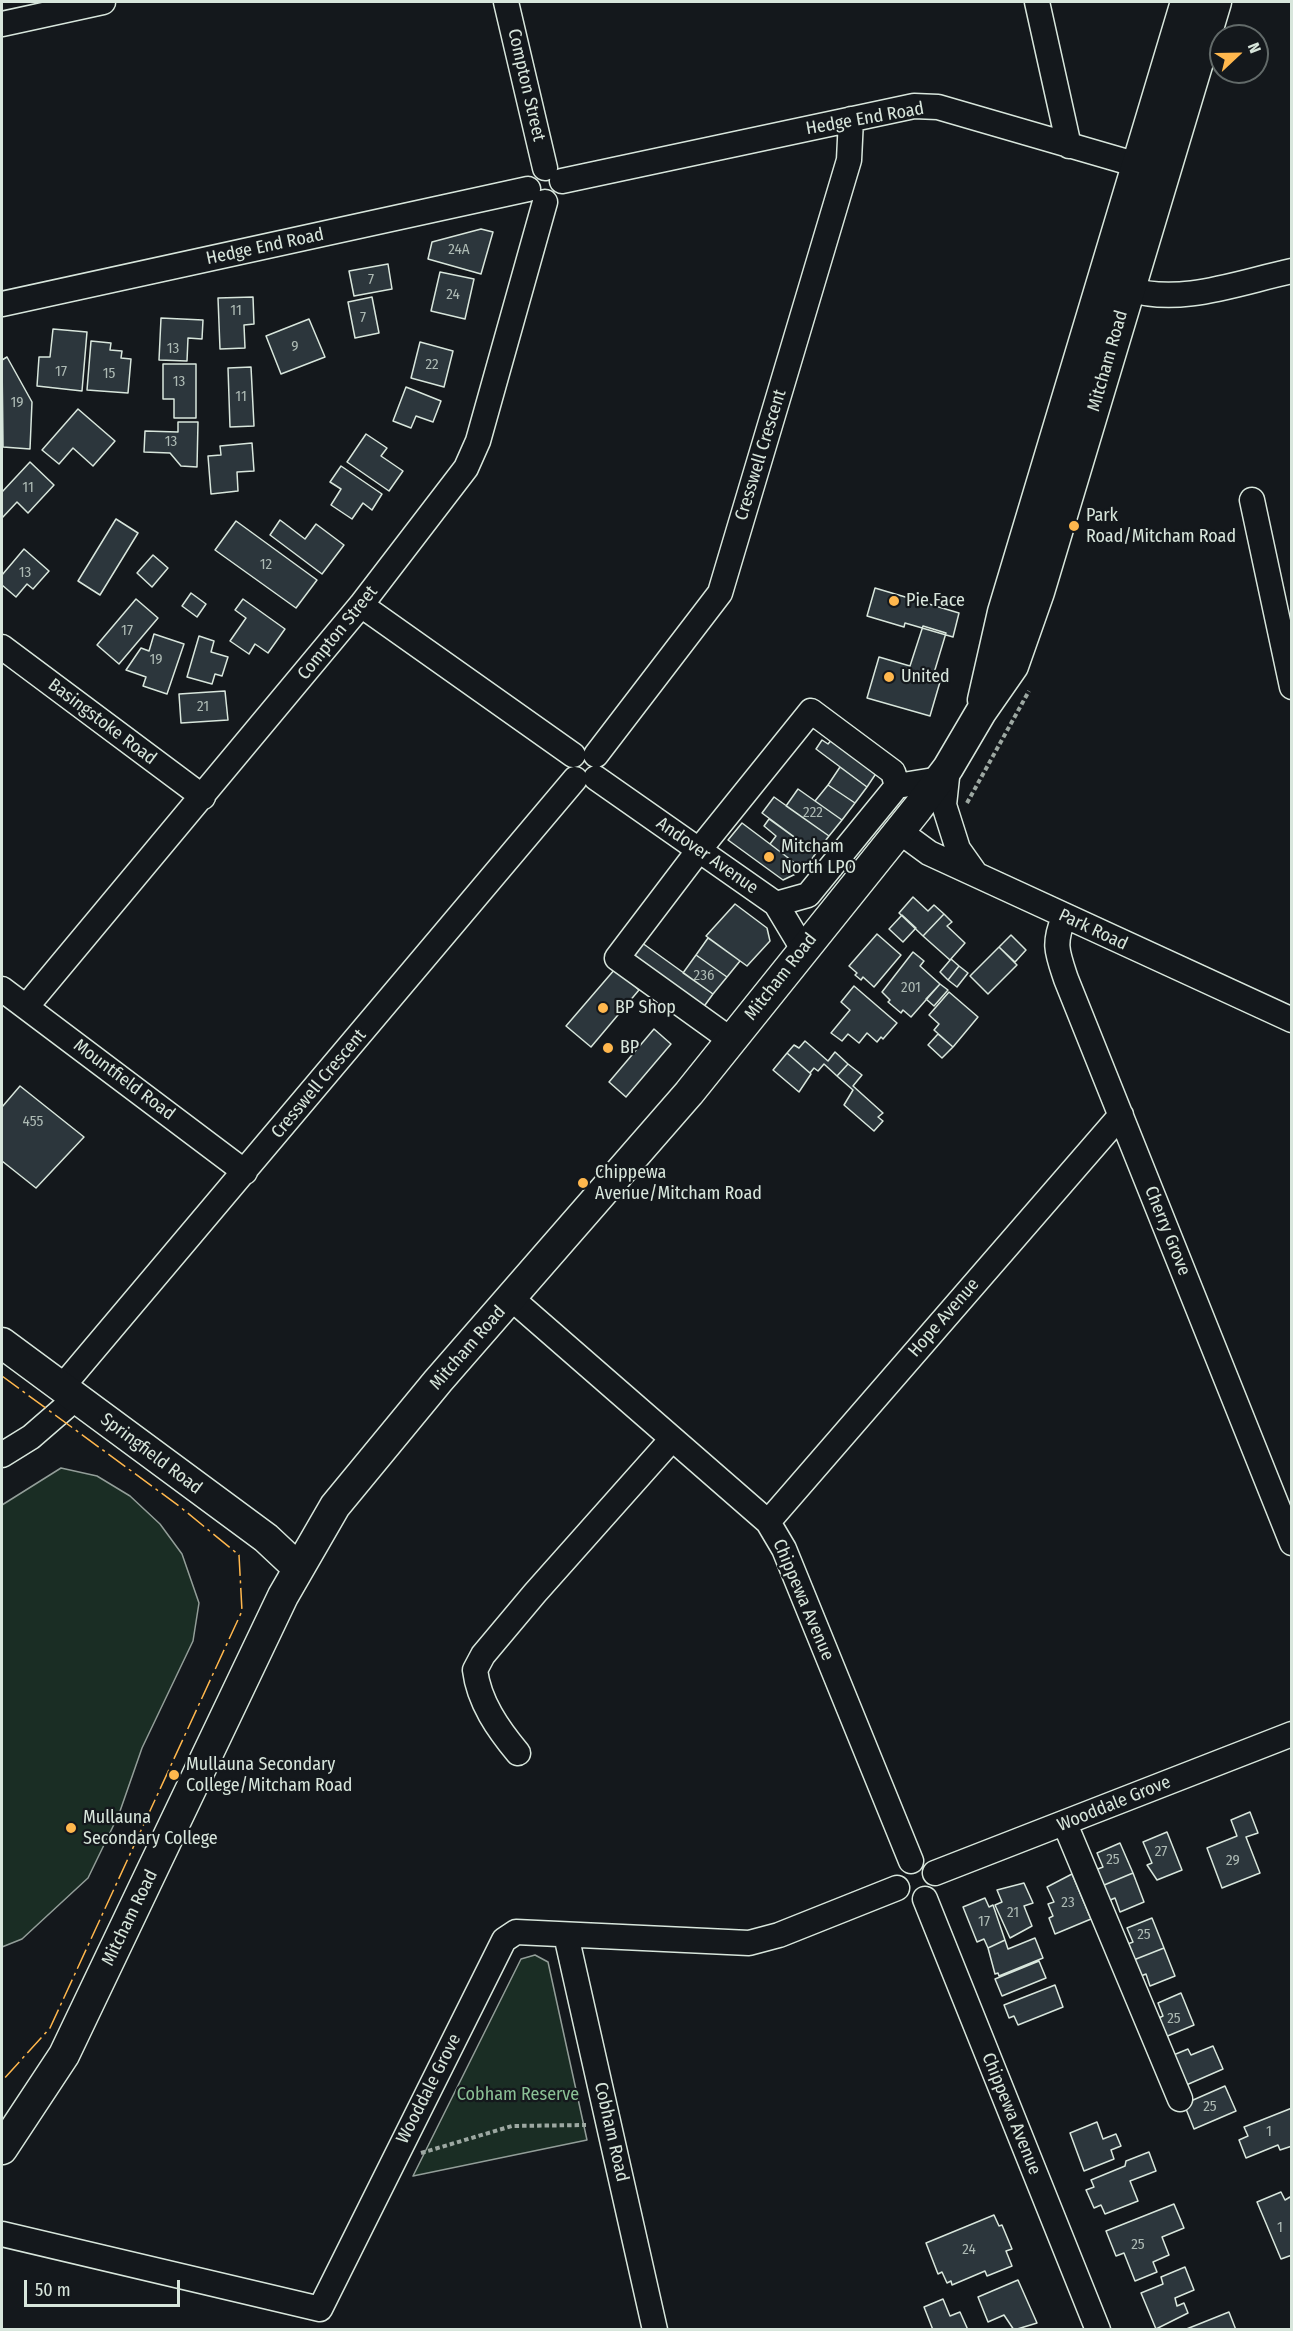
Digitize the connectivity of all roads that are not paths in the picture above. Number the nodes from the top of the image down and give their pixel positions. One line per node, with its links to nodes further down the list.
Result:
1 (102, 2): 6 (street)
2 (506, 2): 10 (street, Compton Street)
3 (1037, 2): 8 (street)
4 (1186, 2): 9 (main road, Mitcham Road)
5 (1216, 2): 9 (main road, Mitcham Road)
6 (2, 24)
7 (851, 119): 8 (street, Hedge End Road); 10 (street, Hedge End Road); 21 (street, Cresswell Crescent)
8 (1069, 146): 9 (street, Hedge End Road)
9 (1151, 169): 13 (main road, Mitcham Road); 14 (main road, Mitcham Road)
10 (554, 174): 11 (street)
11 (537, 196): 15 (street, Hedge End Road); 17 (street, Compton Street)
12 (1292, 271): 14 (street)
13 (1101, 279): 14 (main road); 20 (main road, Mitcham Road)
14 (1129, 289): 20 (main road, Mitcham Road)
15 (2, 304)
16 (1252, 500): 19 (street)
17 (361, 605): 21 (street, Andover Avenue); 24 (street, Compton Street)
18 (2, 647): 24 (street, Basingstoke Road)
19 (1292, 687)
20 (981, 712): 22 (main road, Mitcham Road)
21 (585, 767): 26 (street, Andover Avenue); 38 (street, Cresswell Crescent)
22 (944, 773): 23 (street); 25 (main road, Mitcham Road); 27 (street)
23 (897, 786): 26 (street); 28 (street)
24 (203, 797): 34 (street, Compton Street)
25 (899, 831): 27 (street, Park Road); 30 (main road, Mitcham Road)
26 (699, 850): 29 (street, Andover Avenue); 36 (street)
27 (976, 875): 31 (street, Park Road)
28 (808, 895): 29 (street); 30 (street)
29 (776, 904): 32 (street, Andover Avenue)
30 (832, 913): 32 (main road, Mitcham Road)
31 (1064, 917): 35 (street, Park Road); 37 (street, Cherry Grove)
32 (802, 949): 36 (main road, Mitcham Road)
33 (2, 989): 34 (street, Mountfield Road)
34 (26, 1007): 38 (street, Mountfield Road)
35 (1292, 1020)
36 (731, 1040): 39 (main road, Mitcham Road)
37 (1120, 1115): 44 (street, Hope Avenue); 45 (street, Cherry Grove)
38 (245, 1172): 41 (street, Cresswell Crescent)
39 (511, 1298): 42 (street, Chippewa Avenue); 46 (main road, Mitcham Road)
40 (2, 1343): 41 (main road, Springfield Road)
41 (69, 1392): 43 (street, Cresswell Crescent); 46 (main road, Springfield Road)
42 (672, 1439): 44 (street, Chippewa Avenue); 48 (street)
43 (2, 1455)
44 (768, 1522): 50 (street, Chippewa Avenue)
45 (1292, 1543)
46 (298, 1568): 55 (main road, Mitcham Road)
47 (1292, 1734): 49 (street, Wooddale Grove)
48 (518, 1753)
49 (1065, 1824): 51 (street, Wooddale Grove); 56 (street)
50 (911, 1861): 51 (street); 52 (street)
51 (935, 1872): 53 (street)
52 (897, 1888): 53 (street); 54 (street, Wooddale Grove)
53 (925, 1899): 62 (street, Chippewa Avenue)
54 (566, 1935): 60 (street, Wooddale Grove); 61 (street, Cobham Road)
55 (64, 2055): 57 (main road, Mitcham Road); 58 (main road, Mitcham Road)
56 (1180, 2099)
57 (2, 2121)
58 (2, 2149)
59 (2, 2234): 60 (street, Wooddale Grove)
60 (317, 2319)
61 (656, 2330)
62 (1098, 2330)

